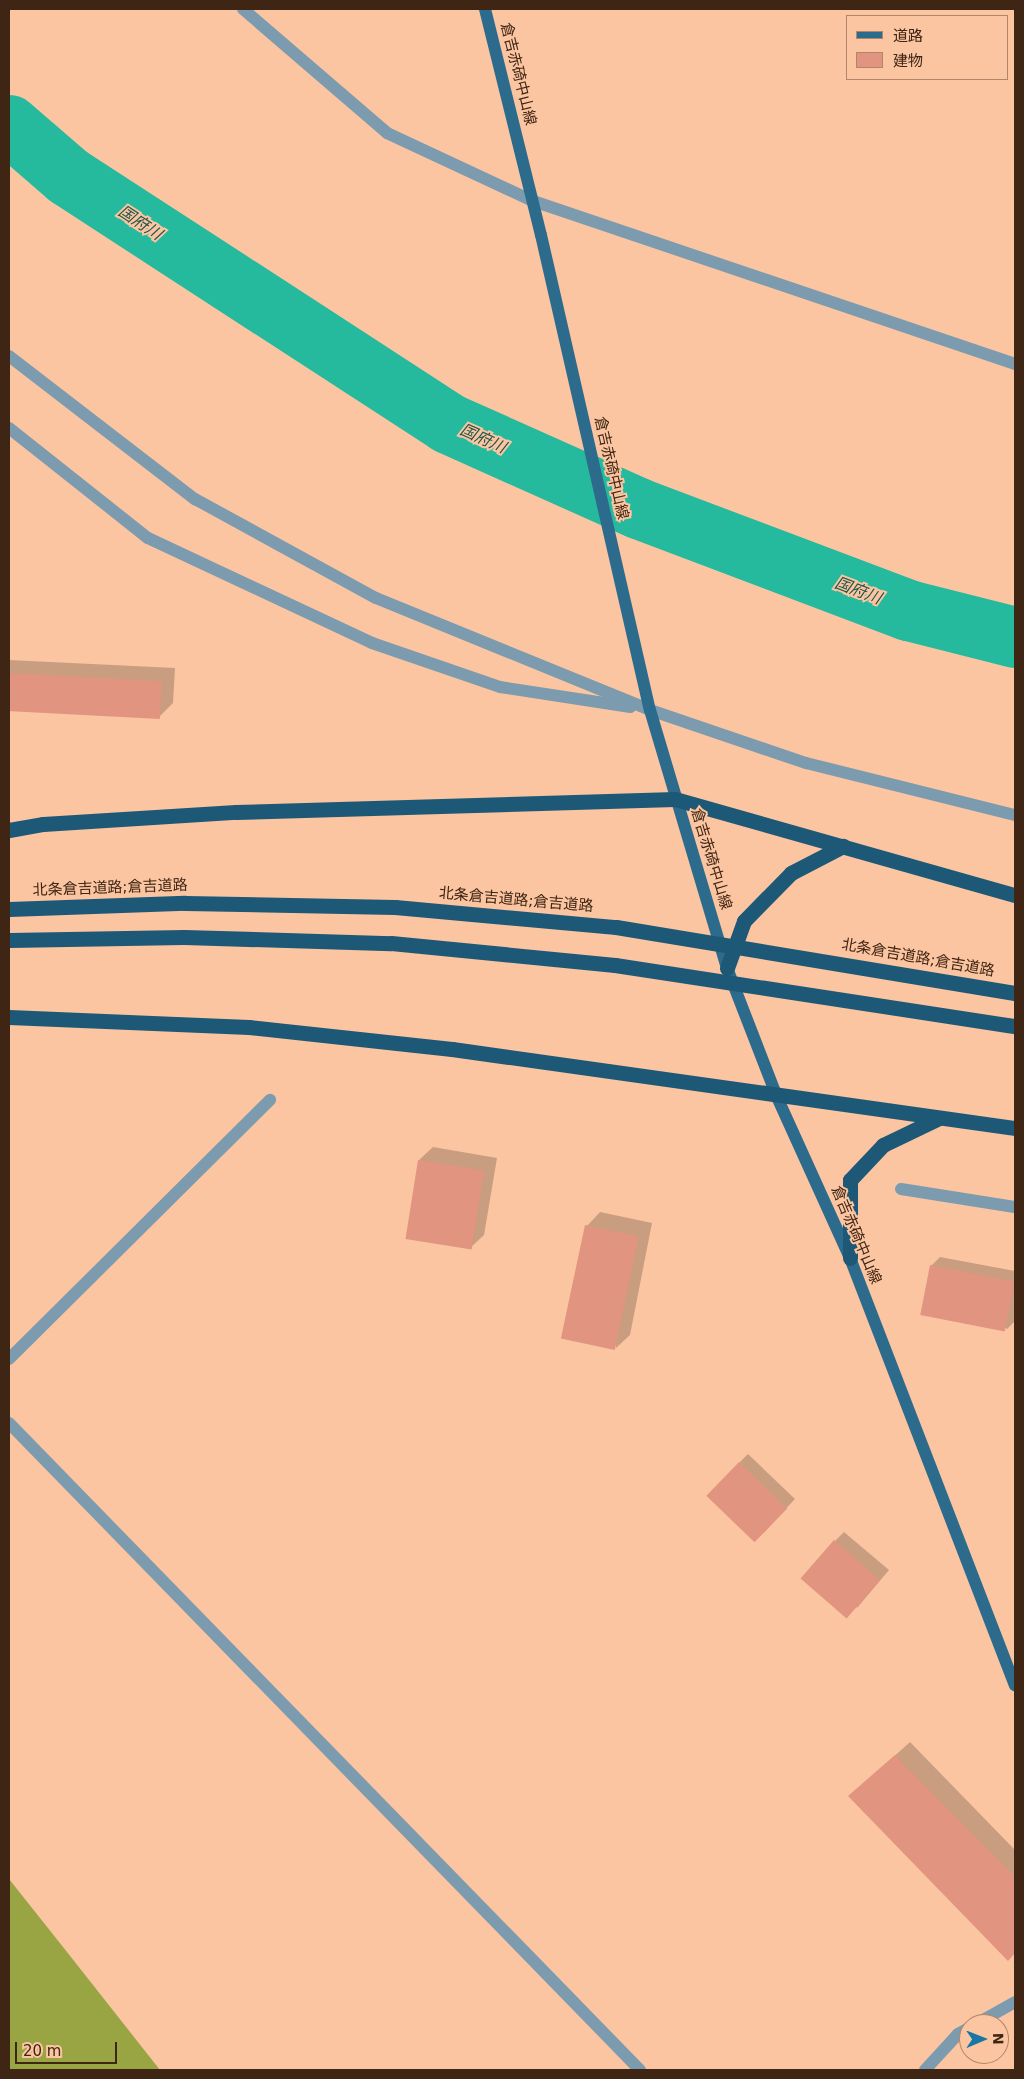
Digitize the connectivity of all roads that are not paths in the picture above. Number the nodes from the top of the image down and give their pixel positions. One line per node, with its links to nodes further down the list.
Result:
1 (243, 9): 3 (street)
2 (485, 9): 3 (main road, 倉吉赤碕中山線)
3 (533, 201): 5 (street); 7 (main road, 倉吉赤碕中山線)
4 (9, 356): 7 (street)
5 (1015, 364)
6 (9, 428): 7 (street)
7 (650, 710): 8 (main road, 倉吉赤碕中山線); 9 (street)
8 (675, 798): 10 (highway); 11 (highway); 15 (main road, 倉吉赤碕中山線)
9 (1015, 814)
10 (9, 830)
11 (843, 846): 12 (highway); 15 (highway)
12 (1015, 895)
13 (9, 909): 16 (highway, 北条倉吉道路;倉吉道路)
14 (9, 940): 18 (highway)
15 (727, 968): 19 (main road, 倉吉赤碕中山線)
16 (1015, 993)
17 (9, 1017): 19 (highway)
18 (1015, 1026)
19 (777, 1097): 21 (highway); 25 (main road, 倉吉赤碕中山線)
20 (270, 1100): 26 (street)
21 (937, 1119): 22 (highway); 25 (highway)
22 (1015, 1128)
23 (901, 1189): 24 (street)
24 (1015, 1207)
25 (850, 1258): 28 (main road, 倉吉赤碕中山線)
26 (9, 1359)
27 (9, 1423): 32 (street)
28 (1015, 1684)
29 (1015, 2002): 30 (street)
30 (994, 2014)
31 (959, 2033): 33 (street)
32 (640, 2070)
33 (924, 2070)

